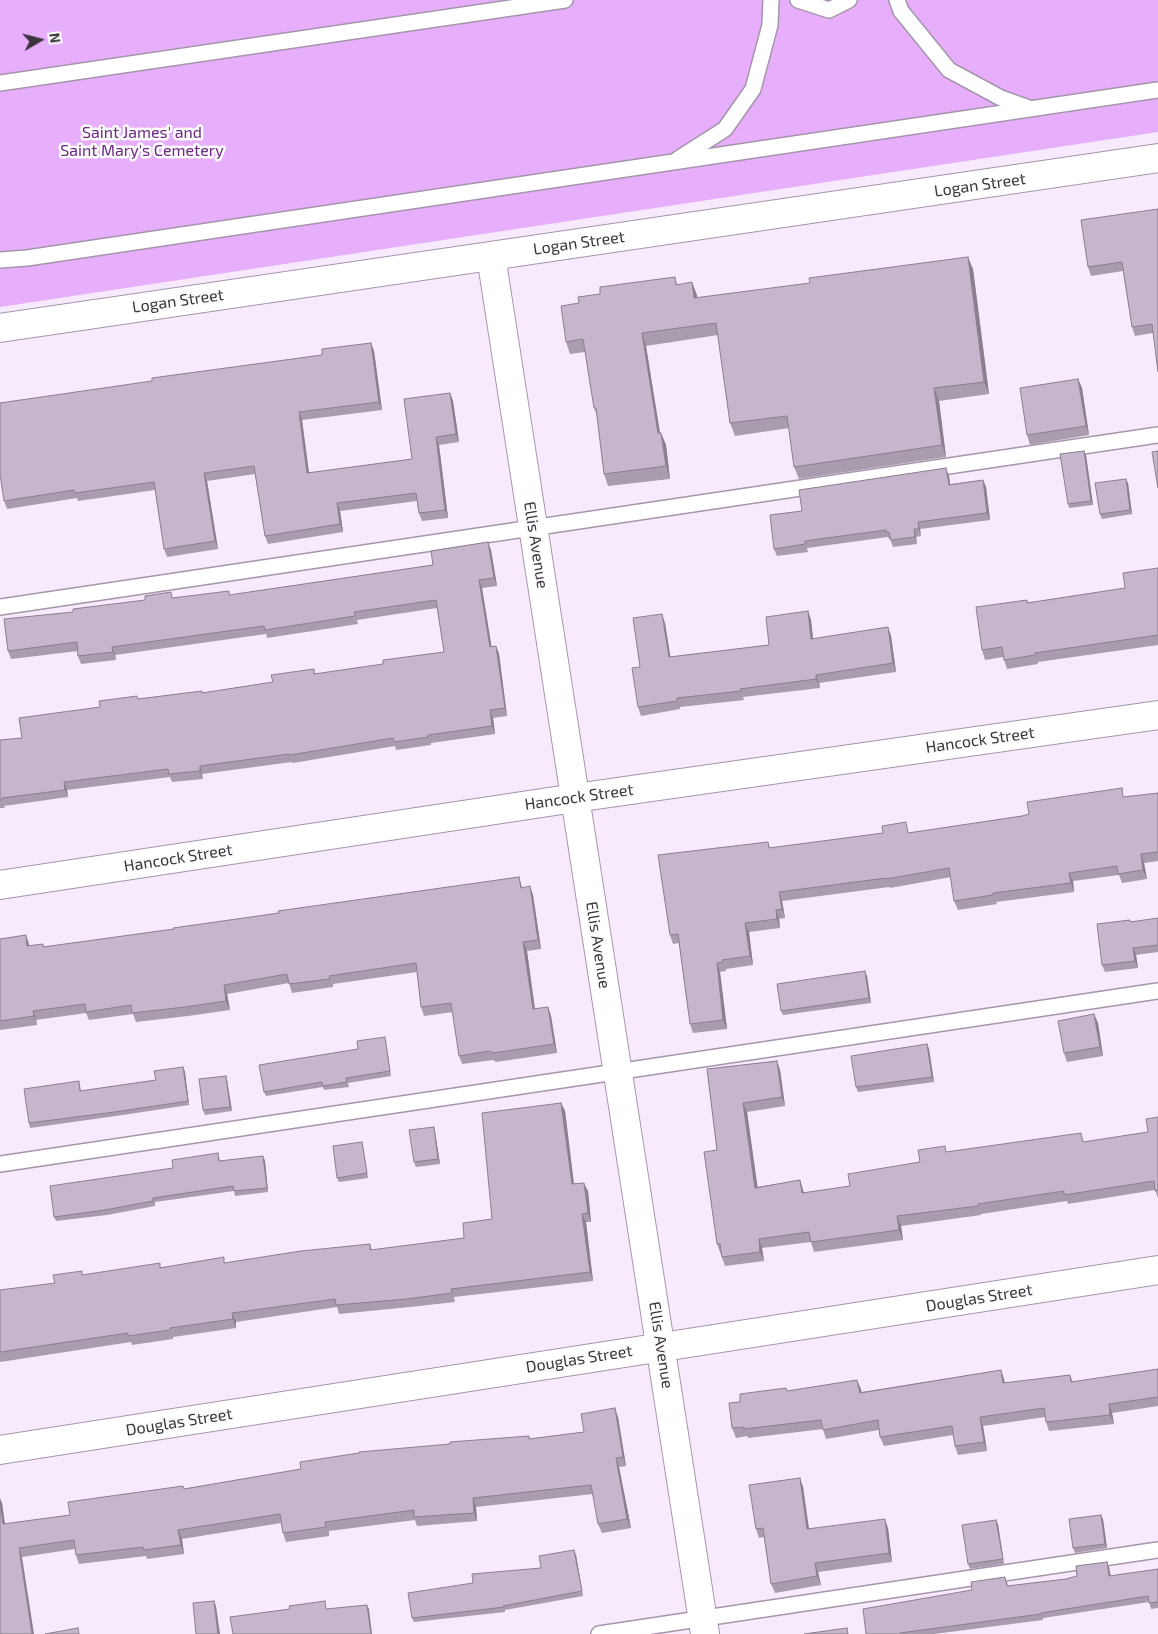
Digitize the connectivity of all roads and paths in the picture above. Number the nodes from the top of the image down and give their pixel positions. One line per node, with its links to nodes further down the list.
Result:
1 (565, 0): 6 (lane)
2 (771, 0): 10 (lane)
3 (798, 0): 4 (lane)
4 (850, 0)
5 (897, 0): 8 (lane)
6 (0, 83)
7 (1158, 90): 8 (lane)
8 (1031, 109): 10 (lane)
9 (1158, 158): 11 (street, Logan Street)
10 (673, 162): 12 (lane)
11 (491, 256): 13 (street, Logan Street); 15 (street, Ellis Avenue)
12 (0, 260)
13 (0, 328)
14 (1158, 435): 15 (lane)
15 (533, 527): 16 (lane); 18 (street, Ellis Avenue)
16 (0, 607)
17 (1158, 715): 18 (street, Hancock Street)
18 (575, 798): 19 (street, Hancock Street); 21 (street, Ellis Avenue)
19 (0, 885)
20 (1158, 991): 21 (lane)
21 (618, 1071): 22 (lane); 24 (street, Ellis Avenue)
22 (0, 1164)
23 (1158, 1270): 24 (street, Douglas Street)
24 (661, 1346): 25 (street, Douglas Street); 27 (street, Ellis Avenue)
25 (0, 1450)
26 (1158, 1550): 27 (lane)
27 (704, 1626): 28 (lane)
28 (599, 1634)

